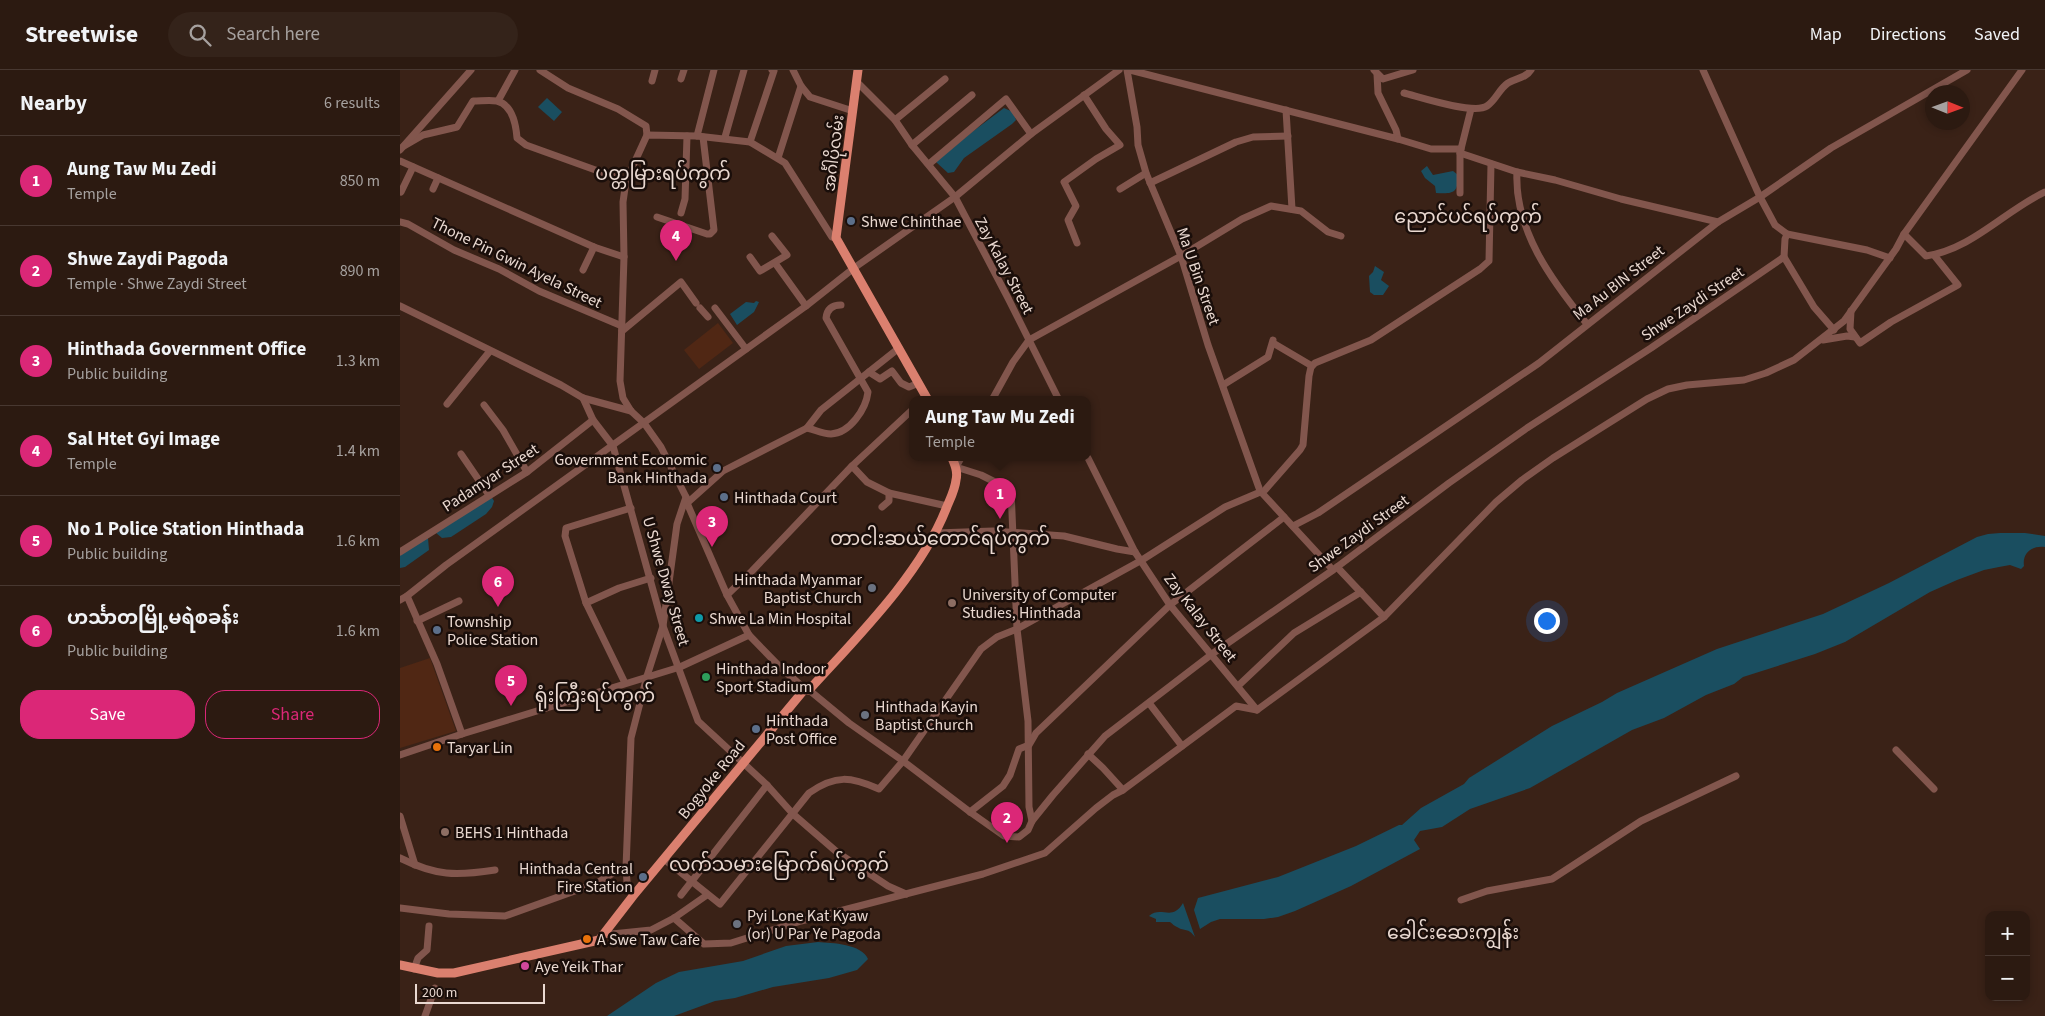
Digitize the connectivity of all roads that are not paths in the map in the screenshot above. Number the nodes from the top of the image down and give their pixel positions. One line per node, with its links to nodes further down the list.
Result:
1 (471, 70): 41 (street)
2 (515, 70): 27 (street)
3 (540, 70): 33 (street)
4 (655, 70): 21 (street)
5 (684, 70): 19 (street)
6 (714, 70): 35 (street)
7 (744, 70): 37 (street)
8 (772, 70): 39 (street)
9 (793, 70): 23 (street)
10 (858, 70): 22 (main road, အင်္ဂါပိုလမ်း)
11 (1119, 70): 26 (street)
12 (1131, 70): 29 (street); 49 (street, Ma U Bin Street)
13 (1413, 70): 18 (street)
14 (1531, 70): 28 (street)
15 (1703, 70): 59 (street)
16 (1967, 70): 59 (street, Ma Au BIN Street)
17 (2022, 70): 66 (street)
18 (1375, 72): 38 (street)
19 (681, 79)
20 (945, 79): 31 (street)
21 (652, 80)
22 (857, 82): 30 (main road, အင်္ဂါပိုလမ်း); 31 (street, Zay Kalay Street)
23 (801, 86): 30 (street); 43 (street)
24 (1404, 93): 28 (street)
25 (972, 95): 40 (street)
26 (1084, 95): 32 (street); 70 (street)
27 (498, 102): 41 (street); 51 (street)
28 (1471, 109): 42 (street)
29 (1286, 110): 36 (street); 38 (street)
30 (853, 111): 69 (main road, အင်္ဂါပိုလမ်း)
31 (895, 120): 40 (street, Zay Kalay Street)
32 (1031, 134): 45 (street); 58 (street)
33 (648, 135): 34 (street); 51 (street)
34 (687, 136): 35 (street); 61 (street)
35 (700, 136): 37 (street); 62 (street)
36 (1288, 136): 52 (street); 60 (street)
37 (725, 137): 39 (street)
38 (1398, 139): 42 (street)
39 (750, 142): 43 (street)
40 (912, 145): 45 (street, Zay Kalay Street)
41 (402, 148)
42 (1461, 151): 46 (street); 57 (street)
43 (778, 158): 69 (street)
44 (400, 161): 47 (street)
45 (929, 164): 58 (street, Zay Kalay Street)
46 (1491, 164): 48 (street); 96 (street)
47 (413, 167): 50 (street); 55 (street)
48 (1517, 172): 64 (street); 87 (street)
49 (1146, 173): 52 (street, Ma U Bin Street); 54 (street)
50 (438, 178): 53 (street); 71 (street)
51 (626, 180): 74 (street)
52 (1150, 183): 73 (street, Ma U Bin Street)
53 (433, 189)
54 (1120, 189)
55 (401, 192)
56 (2045, 192): 72 (street)
57 (1460, 193)
58 (954, 197): 79 (street); 91 (street, Zay Kalay Street)
59 (1760, 197): 64 (street, Ma Au BIN Street); 65 (street)
60 (1292, 209): 68 (street); 73 (street)
61 (681, 213)
62 (657, 217)
63 (400, 222): 88 (street, Thone Pin Gwin Ayela Street)
64 (1718, 222): 87 (street, Ma Au BIN Street)
65 (1787, 234): 76 (street); 77 (street)
66 (1904, 234): 72 (street); 77 (street)
67 (772, 236): 78 (street)
68 (1341, 236)
69 (836, 238): 79 (main road)
70 (1077, 243)
71 (594, 247): 74 (street); 80 (street)
72 (1934, 255): 90 (street)
73 (1180, 256): 91 (street); 100 (street, Ma U Bin Street)
74 (624, 257): 88 (street)
75 (750, 257): 78 (street)
76 (1784, 257): 89 (street); 134 (street, Shwe Zaydi Street)
77 (1890, 258): 85 (street)
78 (774, 263): 83 (street)
79 (854, 268): 83 (street); 93 (main road)
80 (583, 270)
81 (841, 305): 98 (street)
82 (400, 306): 95 (street)
83 (806, 306): 94 (street)
84 (715, 308): 94 (street)
85 (1851, 311): 89 (street); 90 (street)
86 (708, 317): 88 (street)
87 (1587, 324): 128 (street, Ma Au BIN Street)
88 (622, 329): 107 (street)
89 (1834, 330): 92 (street)
90 (1855, 337): 92 (street)
91 (1029, 340): 102 (street); 103 (street, Zay Kalay Street)
92 (1820, 340): 142 (street)
93 (898, 348): 97 (street); 99 (main road)
94 (746, 349): 110 (street)
95 (490, 351): 104 (street); 105 (street)
96 (1312, 366): 100 (street); 120 (street)
97 (869, 372): 98 (street); 99 (street)
98 (861, 379): 111 (street); 111 (street)
99 (919, 383): 101 (main road)
100 (1223, 385): 120 (street, Ma U Bin Street)
101 (925, 396)
102 (994, 396)
103 (1057, 396)
104 (583, 398): 107 (street); 109 (street, U Shwe Dway Street)
105 (447, 404)
106 (484, 405): 119 (street)
107 (631, 411): 110 (street, Shwe Zaydi Street)
108 (909, 413): 117 (street)
109 (593, 420): 112 (street, U Shwe Dway Street); 119 (street, Padamyar Street)
110 (644, 423): 112 (street); 123 (street, Shwe Zaydi Street)
111 (807, 428): 123 (street)
112 (613, 446): 126 (street, U Shwe Dway Street); 138 (street)
113 (461, 454): 122 (street)
114 (953, 461): 118 (main road)
115 (959, 461): 118 (street)
116 (1090, 461): 132 (street, Zay Kalay Street)
117 (852, 466): 121 (street); 137 (street)
118 (956, 467): 124 (main road, Bogyoke Road); 130 (street)
119 (527, 472): 122 (street, Padamyar Street)
120 (1261, 491): 127 (street, Ma U Bin Street); 133 (street)
121 (889, 493): 124 (street); 125 (street)
122 (489, 495): 131 (street, Padamyar Street)
123 (685, 503): 137 (street, Shwe Zaydi Street); 144 (street)
124 (947, 506): 129 (main road, Bogyoke Road)
125 (882, 507)
126 (631, 508): 135 (street, U Shwe Dway Street); 140 (street)
127 (1284, 517): 128 (street, Ma U Bin Street); 141 (street)
128 (1293, 526): 134 (street, Ma U Bin Street)
129 (936, 533): 130 (street); 152 (main road, Bogyoke Road)
130 (1014, 534): 132 (street); 145 (street)
131 (400, 552)
132 (1135, 552): 133 (street, Zay Kalay Street)
133 (1142, 560): 141 (street, Zay Kalay Street); 145 (street)
134 (1335, 568): 136 (street, Ma U Bin Street); 147 (street, Shwe Zaydi Street)
135 (651, 578): 140 (street); 144 (street, U Shwe Dway Street)
136 (1360, 592): 142 (street, Ma U Bin Street); 151 (street)
137 (727, 595): 146 (street, Shwe Zaydi Street)
138 (403, 598): 143 (street)
139 (459, 601): 143 (street)
140 (586, 602): 150 (street)
141 (1170, 605): 147 (street, Zay Kalay Street); 156 (street)
142 (1384, 617): 154 (street)
143 (417, 621): 155 (street)
144 (663, 626): 148 (street, U Shwe Dway Street); 149 (street)
145 (1017, 629): 156 (street); 161 (street)
146 (749, 635): 148 (street); 152 (street, Shwe Zaydi Street)
147 (1212, 654): 151 (street, Zay Kalay Street); 153 (street, Shwe Zaydi Street)
148 (680, 668): 149 (street); 162 (street, U Shwe Dway Street)
149 (647, 676): 150 (street); 174 (street)
150 (625, 683): 155 (street)
151 (1238, 686): 154 (street, Zay Kalay Street)
152 (807, 690): 161 (street, Shwe Zaydi Street); 162 (main road, Bogyoke Road)
153 (1149, 703): 157 (street); 159 (street, Shwe Zaydi Street)
154 (1257, 710): 157 (street)
155 (462, 734): 160 (street)
156 (1029, 745): 167 (street); 170 (street)
157 (1182, 746): 166 (street)
158 (1896, 750): 165 (street)
159 (1088, 754): 166 (street); 170 (street, Shwe Zaydi Street)
160 (400, 755)
161 (903, 761): 167 (street, Shwe Zaydi Street); 168 (street)
162 (742, 764): 164 (street, U Shwe Dway Street); 172 (main road, Bogyoke Road)
163 (1736, 776): 181 (street)
164 (767, 785): 168 (street, U Shwe Dway Street); 176 (street)
165 (1934, 789)
166 (1123, 790): 177 (street)
167 (970, 812): 170 (street, Shwe Zaydi Street)
168 (793, 814): 177 (street, U Shwe Dway Street); 179 (street)
169 (401, 819): 173 (street)
170 (1032, 821)
171 (400, 858): 173 (street)
172 (664, 859): 176 (street); 180 (main road, Bogyoke Road)
173 (415, 865): 175 (street)
174 (626, 868): 180 (street); 182 (street)
175 (495, 870)
176 (691, 881): 178 (street); 179 (street)
177 (907, 894): 183 (street)
178 (681, 895)
179 (707, 895): 183 (street)
180 (632, 896): 185 (main road, Bogyoke Road)
181 (1461, 900)
182 (400, 908)
183 (674, 918): 185 (street)
184 (428, 926): 187 (street)
185 (602, 935): 187 (main road)
186 (400, 965): 187 (main road)
187 (414, 969)
188 (435, 988): 189 (street)
189 (425, 1016)

